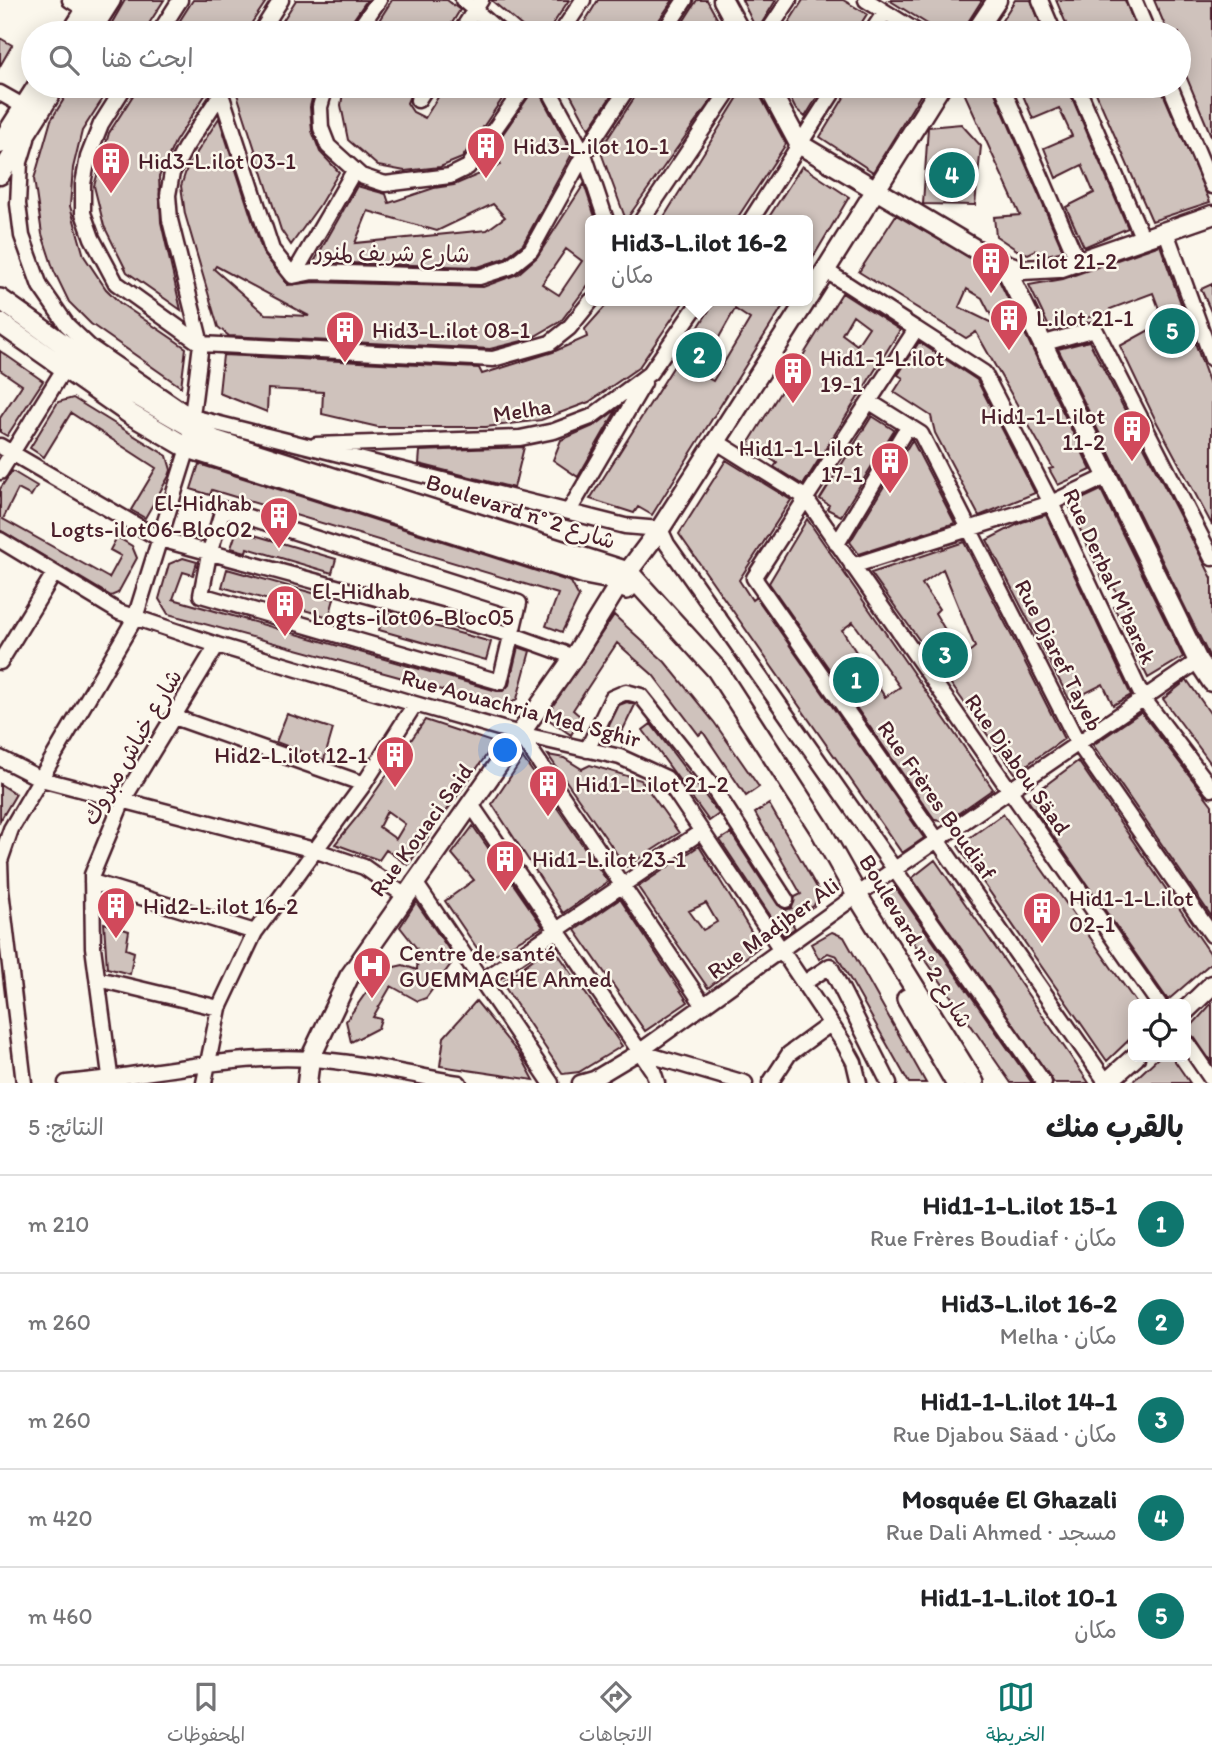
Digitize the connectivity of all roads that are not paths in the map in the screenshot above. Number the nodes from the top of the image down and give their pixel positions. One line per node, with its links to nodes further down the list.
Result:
1 (111, 0): 17 (street)
2 (180, 0): 18 (street)
3 (281, 0): 19 (street)
4 (379, 0): 20 (street)
5 (583, 0): 23 (street)
6 (685, 0): 24 (street)
7 (723, 0): 25 (street)
8 (789, 0): 26 (street)
9 (866, 0): 15 (street)
10 (997, 0): 29 (street)
11 (1040, 0): 30 (street)
12 (1134, 0): 31 (street)
13 (83, 3): 16 (street)
14 (474, 3): 21 (street); 22 (street)
15 (885, 12): 27 (street); 28 (street)
16 (76, 21)
17 (98, 21)
18 (167, 21)
19 (268, 21)
20 (364, 21)
21 (466, 21)
22 (490, 21)
23 (569, 21)
24 (671, 21)
25 (734, 21)
26 (775, 21)
27 (879, 21)
28 (900, 21)
29 (985, 21)
30 (1049, 21)
31 (1143, 21)
32 (0, 93): 49 (street)
33 (35, 98): 49 (street)
34 (46, 98): 49 (street)
35 (117, 98): 74 (street)
36 (219, 98): 74 (street, شارع شريف لمنور)
37 (226, 98): 66 (street, شارع شريف لمنور)
38 (323, 98): 53 (street)
39 (517, 98): 53 (street)
40 (554, 98): 52 (street)
41 (621, 98): 52 (street, شارع شريف لمنور)
42 (724, 98): 58 (street)
43 (774, 98): 51 (street)
44 (829, 98): 51 (street)
45 (934, 98): 56 (street, Rue Kouaci Said)
46 (1007, 98): 63 (street)
47 (1082, 98): 62 (street)
48 (1175, 98): 55 (street)
49 (31, 116): 50 (street); 54 (street); 80 (street)
50 (0, 144)
51 (799, 144): 56 (street); 59 (street)
52 (584, 154): 57 (street); 66 (street, شارع شريف لمنور)
53 (354, 171): 66 (street)
54 (0, 175)
55 (1212, 186)
56 (875, 190): 64 (street); 65 (street, Rue Kouaci Said)
57 (604, 215)
58 (645, 215)
59 (754, 215)
60 (1212, 215): 61 (street)
61 (1166, 232): 62 (street); 76 (street)
62 (1143, 239): 63 (street)
63 (1078, 262): 64 (street)
64 (1003, 263): 75 (street)
65 (825, 271): 67 (street, Rue Kouaci Said); 73 (street)
66 (293, 276)
67 (813, 289)
68 (0, 299): 80 (main road, Boulevard n° شارع 2)
69 (587, 306): 74 (street)
70 (697, 306): 78 (street, Melha)
71 (802, 306): 82 (street, Rue Kouaci Said)
72 (0, 323): 77 (main road, Boulevard n° شارع 2)
73 (916, 329): 79 (street, Rue Frères Boudiaf); 89 (street, Rue Derbal M'barek)
74 (201, 344): 80 (street)
75 (1041, 344): 87 (street); 97 (street)
76 (1212, 359)
77 (64, 369): 84 (main road, Boulevard n° شارع 2); 85 (street)
78 (650, 373): 83 (street, Melha); 90 (street)
79 (870, 402): 81 (street, Rue Djaref Tayeb); 88 (street, Rue Frères Boudiaf)
80 (191, 422): 83 (street); 84 (street); 100 (main road, Boulevard n° شارع 2)
81 (908, 426): 92 (street, Rue Djaref Tayeb); 95 (street)
82 (717, 442): 88 (street, Rue Djabou Säad); 91 (street, Rue Kouaci Said)
83 (297, 446): 90 (street)
84 (188, 448): 93 (street); 100 (main road, Boulevard n° شارع 2)
85 (6, 449): 86 (street); 93 (street)
86 (0, 472)
87 (1108, 477): 89 (street); 105 (street)
88 (805, 497): 95 (street, Rue Djabou Säad); 122 (street, Rue Frères Boudiaf)
89 (1051, 503): 92 (street); 108 (street, Rue Derbal M'barek)
90 (569, 511): 91 (street)
91 (660, 530): 100 (street, Rue Kouaci Said); 124 (street)
92 (969, 530): 98 (street); 112 (street, Rue Djaref Tayeb)
93 (160, 539): 96 (street); 101 (street)
94 (0, 540): 99 (street, Rue Aouachria Med Sghir)
95 (837, 544): 98 (street, Rue Djabou Säad)
96 (209, 554): 102 (street); 102 (street); 102 (street)
97 (1212, 558)
98 (852, 566): 118 (street, Rue Djabou Säad)
99 (54, 575): 101 (street, Rue Aouachria Med Sghir); 106 (street)
100 (624, 576): 104 (street, Rue Kouaci Said); 128 (main road, Boulevard n° شارع 2)
101 (135, 618): 103 (street, Rue Aouachria Med Sghir); 115 (street)
102 (513, 635): 104 (street)
103 (217, 645): 109 (street, Rue Aouachria Med Sghir); 110 (street, شارع خباش مبروك)
104 (575, 657): 111 (street, Rue Kouaci Said)
105 (1198, 661): 107 (street); 108 (street, Rue Madjber Ali)
106 (0, 662)
107 (1212, 682)
108 (1143, 698): 112 (street, Rue Madjber Ali); 117 (street, Rue Derbal M'barek)
109 (415, 704): 111 (street, Rue Aouachria Med Sghir); 116 (street)
110 (174, 717): 116 (street); 119 (street, شارع خباش مبروك)
111 (520, 734): 113 (street, Rue Aouachria Med Sghir); 120 (street, Rue Kouaci Said); 126 (street)
112 (1078, 743): 118 (street, Rue Madjber Ali); 133 (street, Rue Djaref Tayeb)
113 (587, 750): 121 (street, Rue Aouachria Med Sghir); 129 (street)
114 (0, 758): 115 (street)
115 (41, 779): 119 (street); 131 (street)
116 (364, 784): 123 (street)
117 (1212, 789)
118 (1009, 790): 122 (street, Rue Madjber Ali); 140 (street, Rue Djabou Säad)
119 (123, 800): 123 (street); 125 (street, شارع خباش مبروك)
120 (470, 803): 127 (street, Rue Kouaci Said); 130 (street)
121 (702, 831): 126 (street); 134 (street, Rue Aouachria Med Sghir)
122 (937, 840): 124 (street, Rue Madjber Ali); 167 (street, Rue Frères Boudiaf)
123 (314, 850): 127 (street); 132 (street)
124 (896, 869): 128 (street, Rue Madjber Ali); 166 (street)
125 (92, 882): 132 (street); 135 (street, شارع خباش مبروك)
126 (622, 886): 130 (street); 142 (street)
127 (409, 888): 136 (street); 147 (street, Rue Kouaci Said)
128 (853, 899): 134 (street, Rue Madjber Ali); 164 (main road, Boulevard n° شارع 2); 165 (main road, Boulevard n° شارع 2)
129 (786, 900)
130 (556, 930): 136 (street); 146 (street)
131 (2, 931): 139 (street)
132 (255, 932): 143 (street)
133 (1212, 935)
134 (782, 950): 137 (street, Rue Aouachria Med Sghir); 142 (street, Rue Madjber Ali)
135 (97, 979): 143 (street); 151 (street, شارع خباش مبروك)
136 (482, 981): 157 (street)
137 (804, 983): 144 (street, Rue Aouachria Med Sghir); 163 (street)
138 (1212, 985): 141 (street)
139 (6, 998): 152 (street)
140 (1155, 999)
141 (1191, 1005)
142 (704, 1006): 146 (street, Rue Madjber Ali)
143 (219, 1008): 149 (street)
144 (831, 1024): 161 (street); 162 (street, Rue Aouachria Med Sghir)
145 (1191, 1049): 150 (street)
146 (639, 1052): 158 (street, Rue Madjber Ali); 159 (street); 160 (street)
147 (310, 1059): 149 (street); 155 (street, Rue Kouaci Said); 156 (street)
148 (1130, 1062): 167 (street)
149 (207, 1063): 151 (street); 154 (street)
150 (1212, 1080)
151 (111, 1081): 153 (street)
152 (24, 1083)
153 (66, 1083)
154 (204, 1083)
155 (307, 1083)
156 (458, 1083)
157 (551, 1083)
158 (580, 1083)
159 (657, 1083)
160 (745, 1083)
161 (770, 1083)
162 (859, 1083)
163 (889, 1083)
164 (956, 1083)
165 (974, 1083)
166 (1044, 1083)
167 (1107, 1083)

